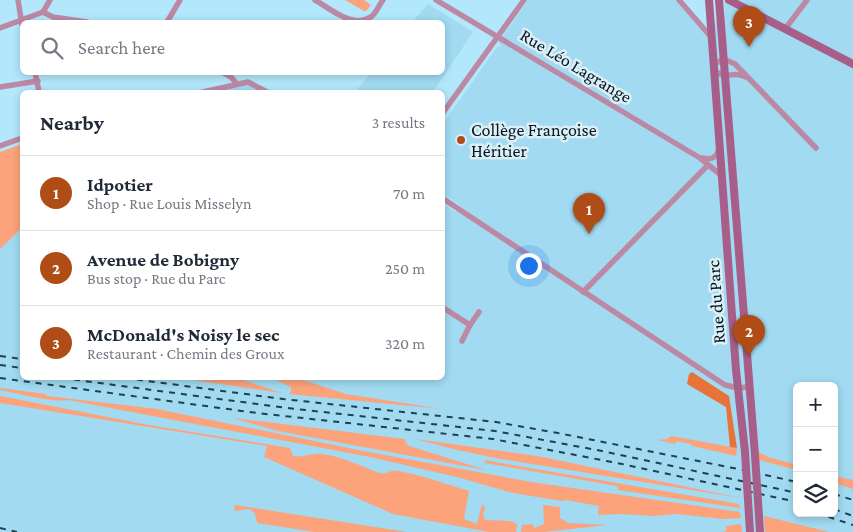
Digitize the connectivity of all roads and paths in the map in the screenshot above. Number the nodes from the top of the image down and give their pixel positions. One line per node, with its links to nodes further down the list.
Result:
1 (18, 0): 14 (street)
2 (50, 0): 13 (street)
3 (180, 0): 17 (street)
4 (315, 0): 18 (street)
5 (383, 0): 19 (street)
6 (436, 0): 23 (street, Rue Léo Lagrange)
7 (524, 0): 23 (street)
8 (679, 0): 24 (street)
9 (709, 0): 24 (main road, Rue du Parc)
10 (719, 0): 25 (main road, Rue du Parc)
11 (729, 0): 22 (main road)
12 (807, 0): 22 (street)
13 (43, 12): 15 (street); 16 (street)
14 (22, 20)
15 (26, 20)
16 (73, 20)
17 (169, 20)
18 (350, 20)
19 (363, 20)
20 (20, 23): 21 (street)
21 (0, 28)
22 (785, 28): 27 (main road)
23 (498, 37): 40 (street); 45 (street, Rue Léo Lagrange)
24 (711, 37): 28 (main road, Rue du Parc)
25 (724, 59): 26 (street); 28 (street); 32 (main road, Rue du Parc)
26 (735, 64): 29 (street); 33 (street)
27 (853, 64)
28 (713, 69): 32 (street); 43 (main road, Rue du Parc)
29 (733, 74): 32 (street); 33 (street)
30 (36, 75): 34 (street)
31 (227, 75): 35 (street)
32 (725, 76): 54 (main road, Rue du Parc)
33 (748, 78): 44 (street)
34 (38, 80): 36 (street); 37 (street)
35 (237, 84): 38 (street); 39 (street)
36 (0, 87)
37 (39, 90)
38 (212, 90)
39 (263, 90)
40 (445, 110)
41 (20, 139): 42 (street)
42 (0, 146)
43 (720, 148): 45 (street); 47 (main road, Rue du Parc)
44 (816, 148)
45 (700, 158): 46 (street, Rue Léo Lagrange)
46 (708, 165): 47 (street, Rue Léo Lagrange); 49 (street)
47 (722, 176): 55 (main road, Rue du Parc)
48 (445, 200): 49 (street)
49 (583, 292): 55 (street)
50 (445, 309): 52 (street)
51 (480, 312): 52 (street)
52 (470, 325): 53 (street)
53 (462, 342)
54 (748, 387): 55 (street); 57 (main road, Rue du Parc, bridge)
55 (738, 388): 56 (main road, Rue du Parc, bridge)
56 (750, 532)
57 (760, 532)

